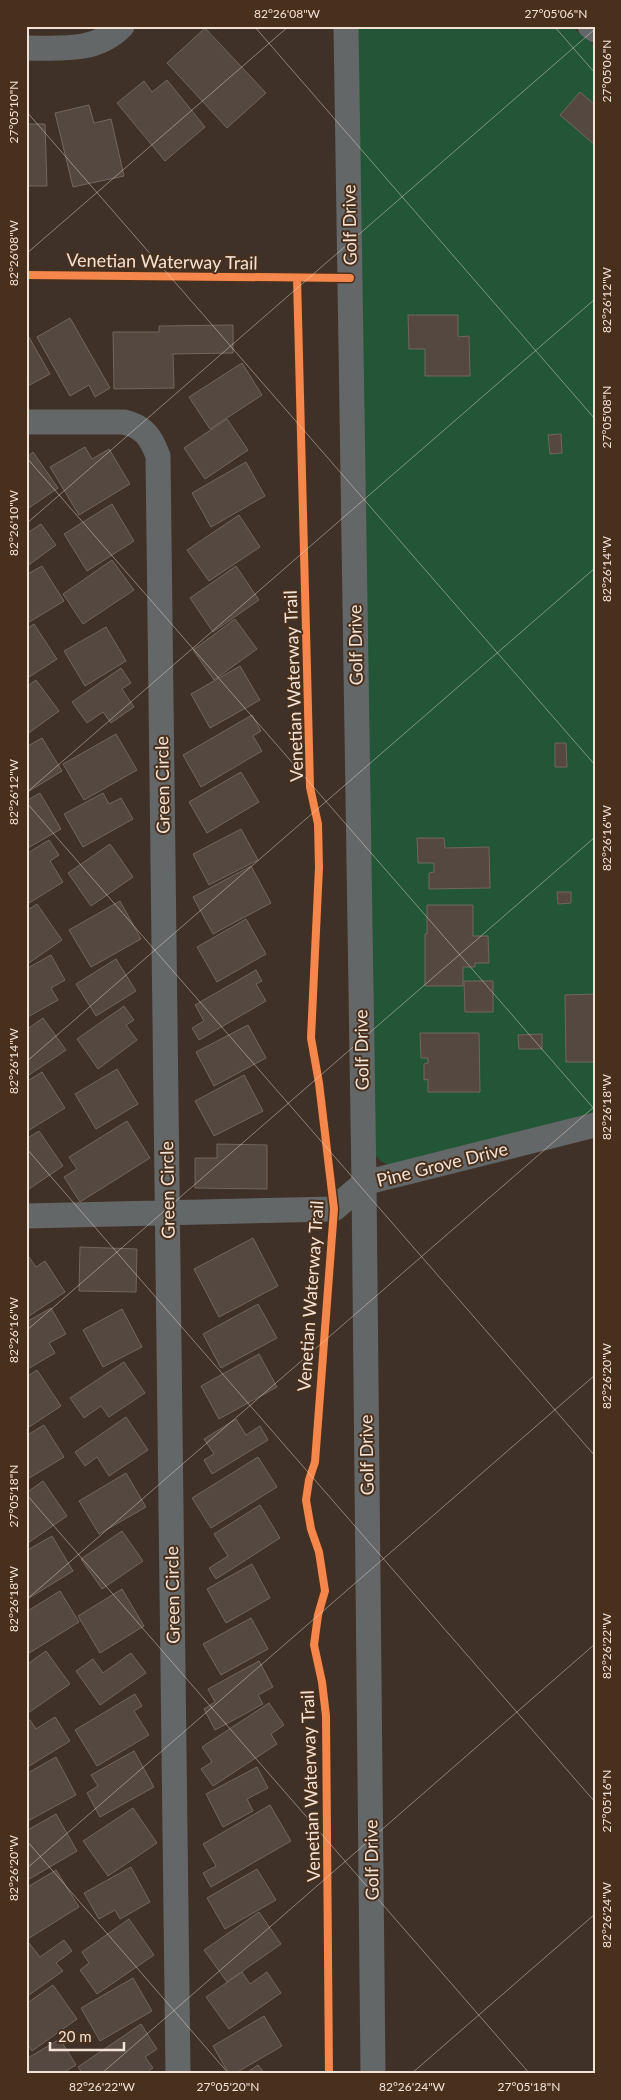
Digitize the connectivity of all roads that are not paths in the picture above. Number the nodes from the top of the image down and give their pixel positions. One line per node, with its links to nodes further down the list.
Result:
1 (122, 26): 5 (street)
2 (346, 26): 8 (street, Golf Drive)
3 (590, 26): 4 (street)
4 (595, 30)
5 (26, 48)
6 (26, 422): 9 (street, Green Circle)
7 (595, 1125): 8 (street, Pine Grove Drive)
8 (364, 1183): 9 (street, Pine Grove Drive); 12 (street, Golf Drive)
9 (168, 1214): 10 (street, Pine Grove Drive); 11 (street, Green Circle)
10 (26, 1216)
11 (178, 2074)
12 (373, 2074)

